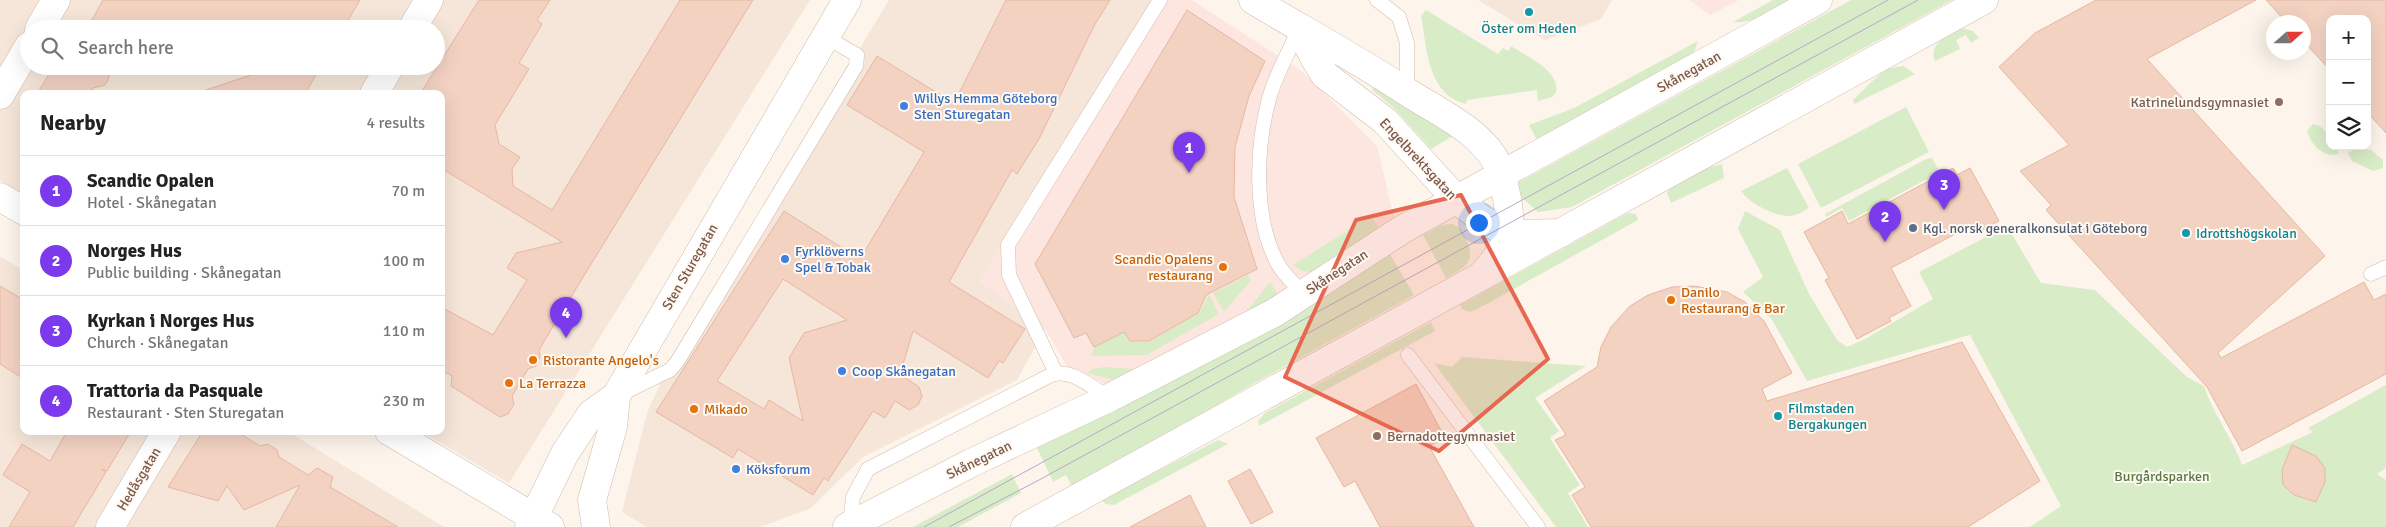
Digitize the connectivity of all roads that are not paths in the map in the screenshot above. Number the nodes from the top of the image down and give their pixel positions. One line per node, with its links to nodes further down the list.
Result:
1 (56, 0): 9 (main road)
2 (429, 0): 10 (main road)
3 (847, 0): 12 (main road, Sten Sturegatan)
4 (1160, 0): 29 (lane)
5 (1253, 0): 11 (main road)
6 (1377, 0): 16 (lane)
7 (1818, 0): 18 (main road, Skånegatan)
8 (1984, 0): 22 (main road)
9 (44, 20)
10 (417, 20)
11 (1299, 28): 16 (main road); 20 (main road, Engelbrektsgatan); 27 (lane)
12 (824, 36): 30 (main road, Sten Sturegatan); 30 (lane)
13 (20, 61): 17 (main road)
14 (385, 75): 15 (main road)
15 (376, 90)
16 (1407, 93): 18 (main road)
17 (0, 95)
18 (1502, 174): 20 (main road, Skånegatan); 23 (main road)
19 (0, 197): 21 (main road)
20 (1458, 200): 23 (main road, Engelbrektsgatan); 27 (main road, Skånegatan)
21 (20, 209)
22 (1561, 233): 23 (main road, Engelbrektsgatan); 26 (main road)
23 (1510, 234): 26 (main road)
24 (2386, 267): 25 (lane)
25 (2371, 274)
26 (1481, 276): 38 (main road)
27 (1303, 294): 31 (main road, Skånegatan)
28 (1408, 356): 39 (lane)
29 (1056, 373): 31 (lane); 35 (lane)
30 (616, 396): 34 (main road, Sten Sturegatan); 37 (main road)
31 (1110, 398): 35 (main road, Skånegatan)
32 (166, 435): 36 (main road, Hedåsgatan)
33 (396, 435): 34 (main road)
34 (537, 524)
35 (848, 526)
36 (110, 527)
37 (596, 527)
38 (1025, 527)
39 (1538, 527)

